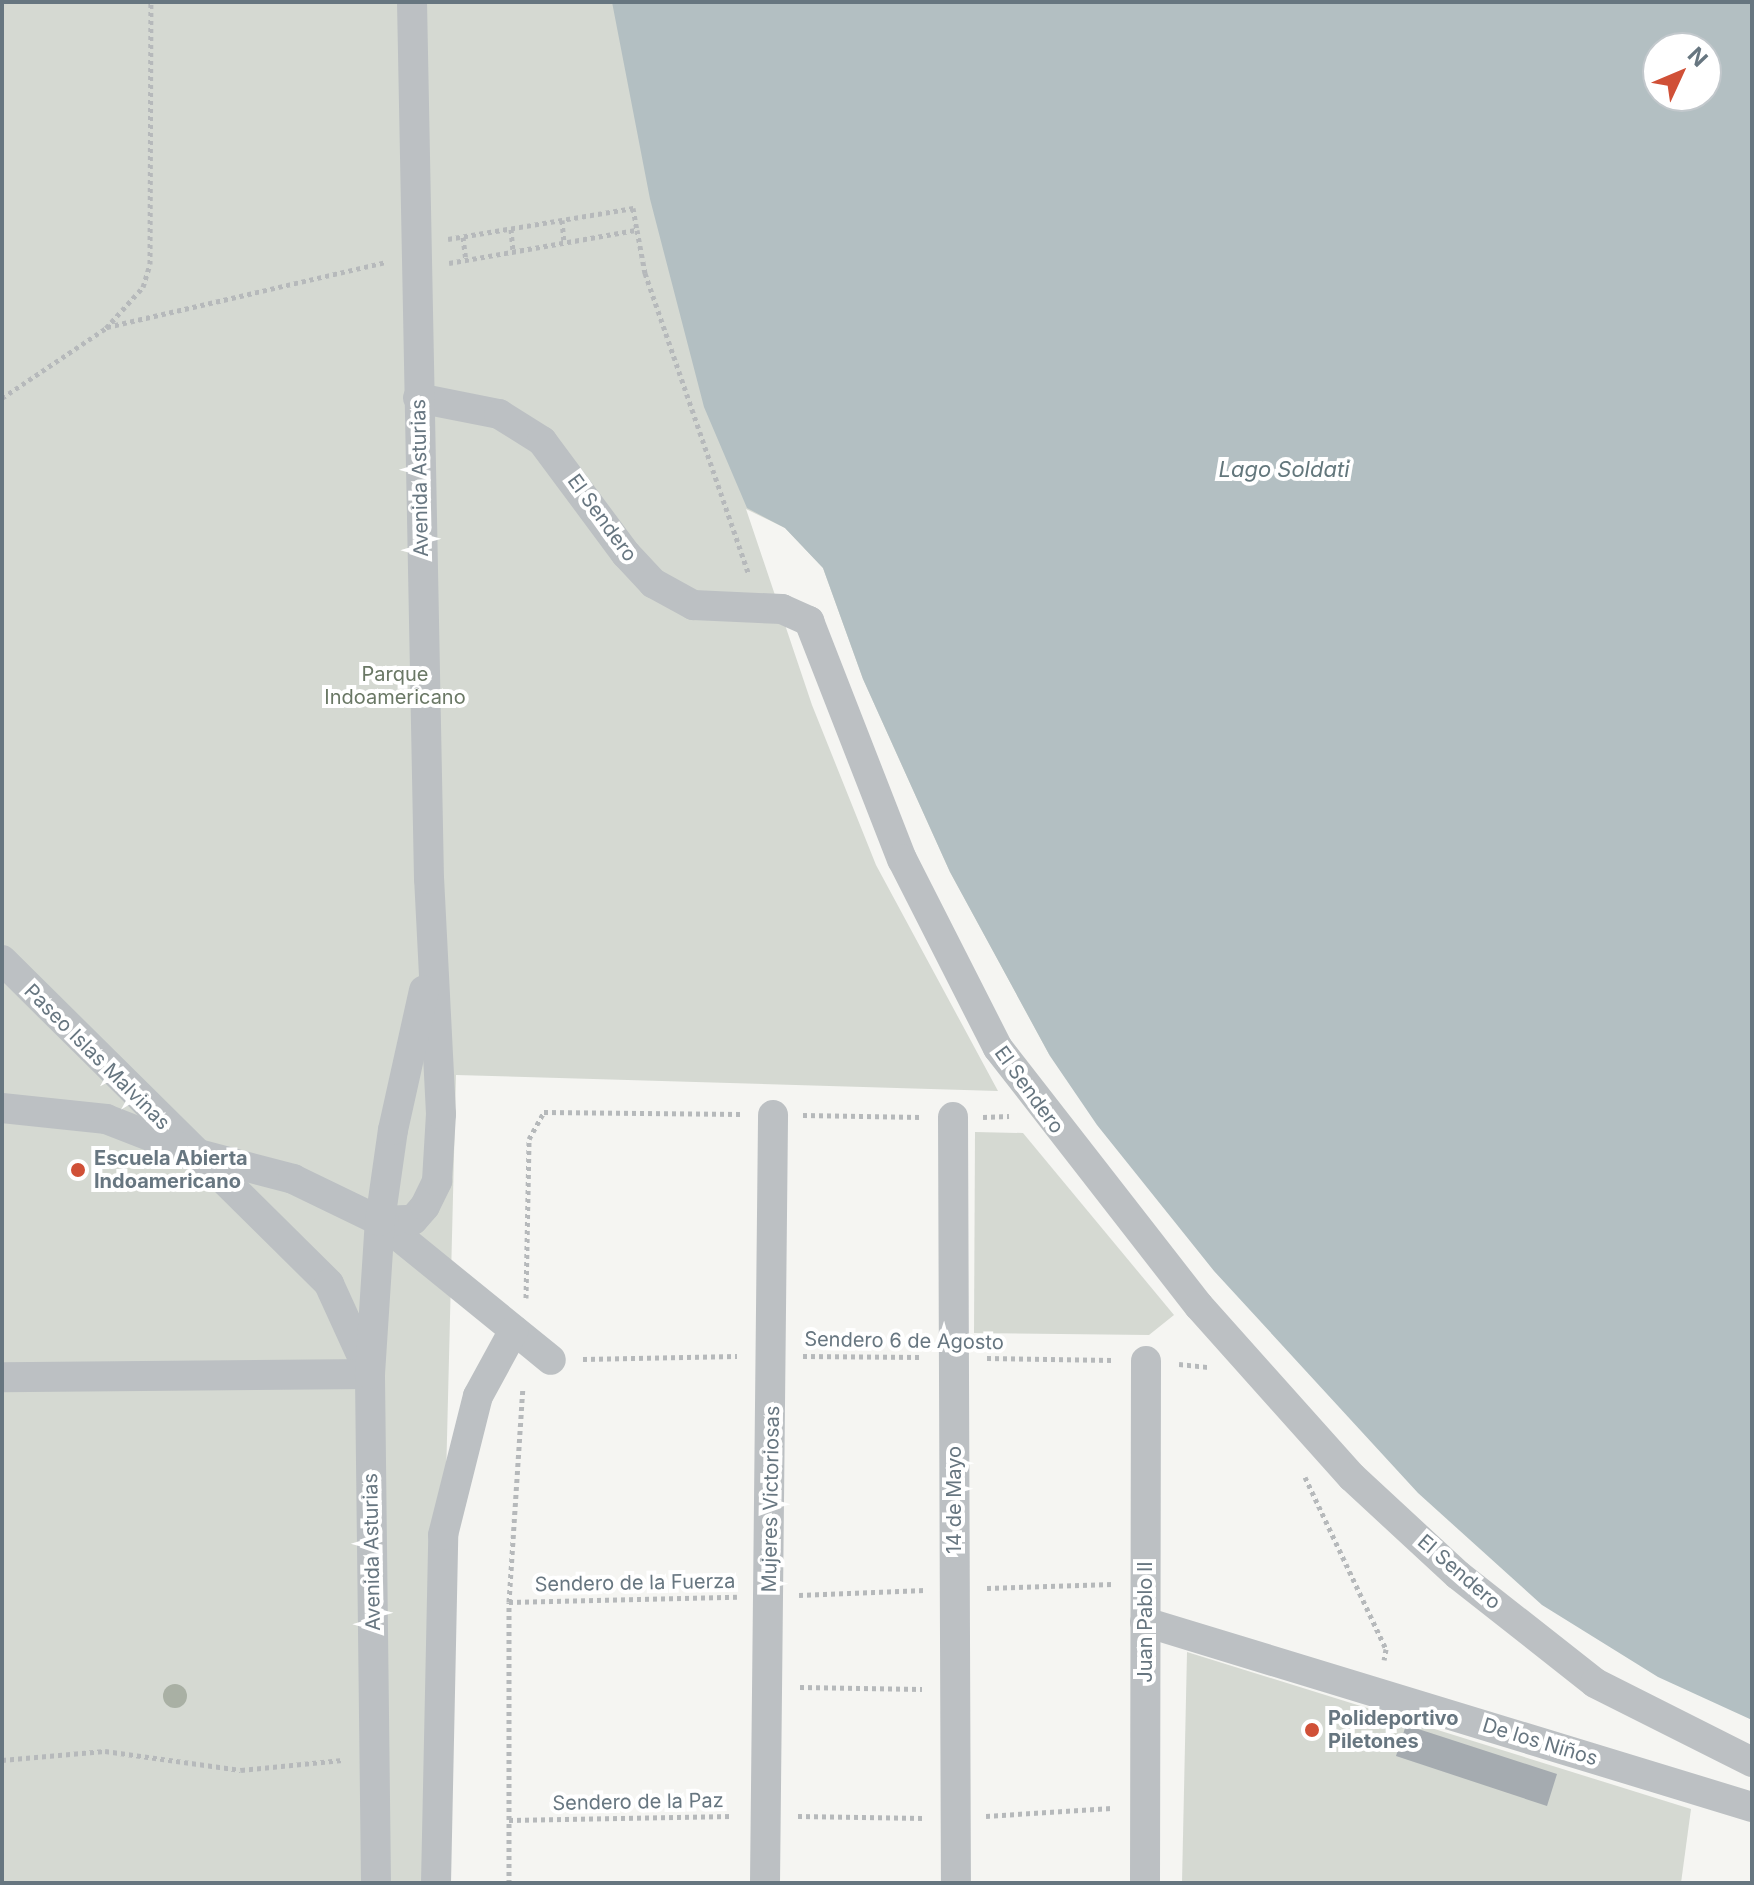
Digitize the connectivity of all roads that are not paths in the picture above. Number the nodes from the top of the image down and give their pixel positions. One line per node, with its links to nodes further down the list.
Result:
1 (412, 2): 2 (street, Avenida Asturias)
2 (418, 398): 3 (street, Avenida Asturias); 16 (street, El Sendero)
3 (432, 955): 9 (street, Avenida Asturias); 9 (street, Avenida Asturias)
4 (2, 960): 8 (street, Paseo Islas Malvinas)
5 (2, 1108): 8 (street)
6 (773, 1115): 20 (street, Mujeres Victoriosas)
7 (953, 1117): 21 (street, 14 de Mayo)
8 (191, 1152): 9 (street); 13 (street, Paseo Islas Malvinas)
9 (380, 1221): 10 (street); 13 (street, Avenida Asturias)
10 (520, 1334): 11 (street); 19 (street)
11 (551, 1360)
12 (1146, 1361): 15 (street, Juan Pablo II)
13 (370, 1374): 14 (street); 18 (street, Avenida Asturias)
14 (2, 1377)
15 (1145, 1622): 17 (street, De los Niños); 22 (street, Juan Pablo II)
16 (1752, 1762)
17 (1752, 1807)
18 (376, 1883)
19 (436, 1883)
20 (765, 1883)
21 (956, 1883)
22 (1145, 1883)

